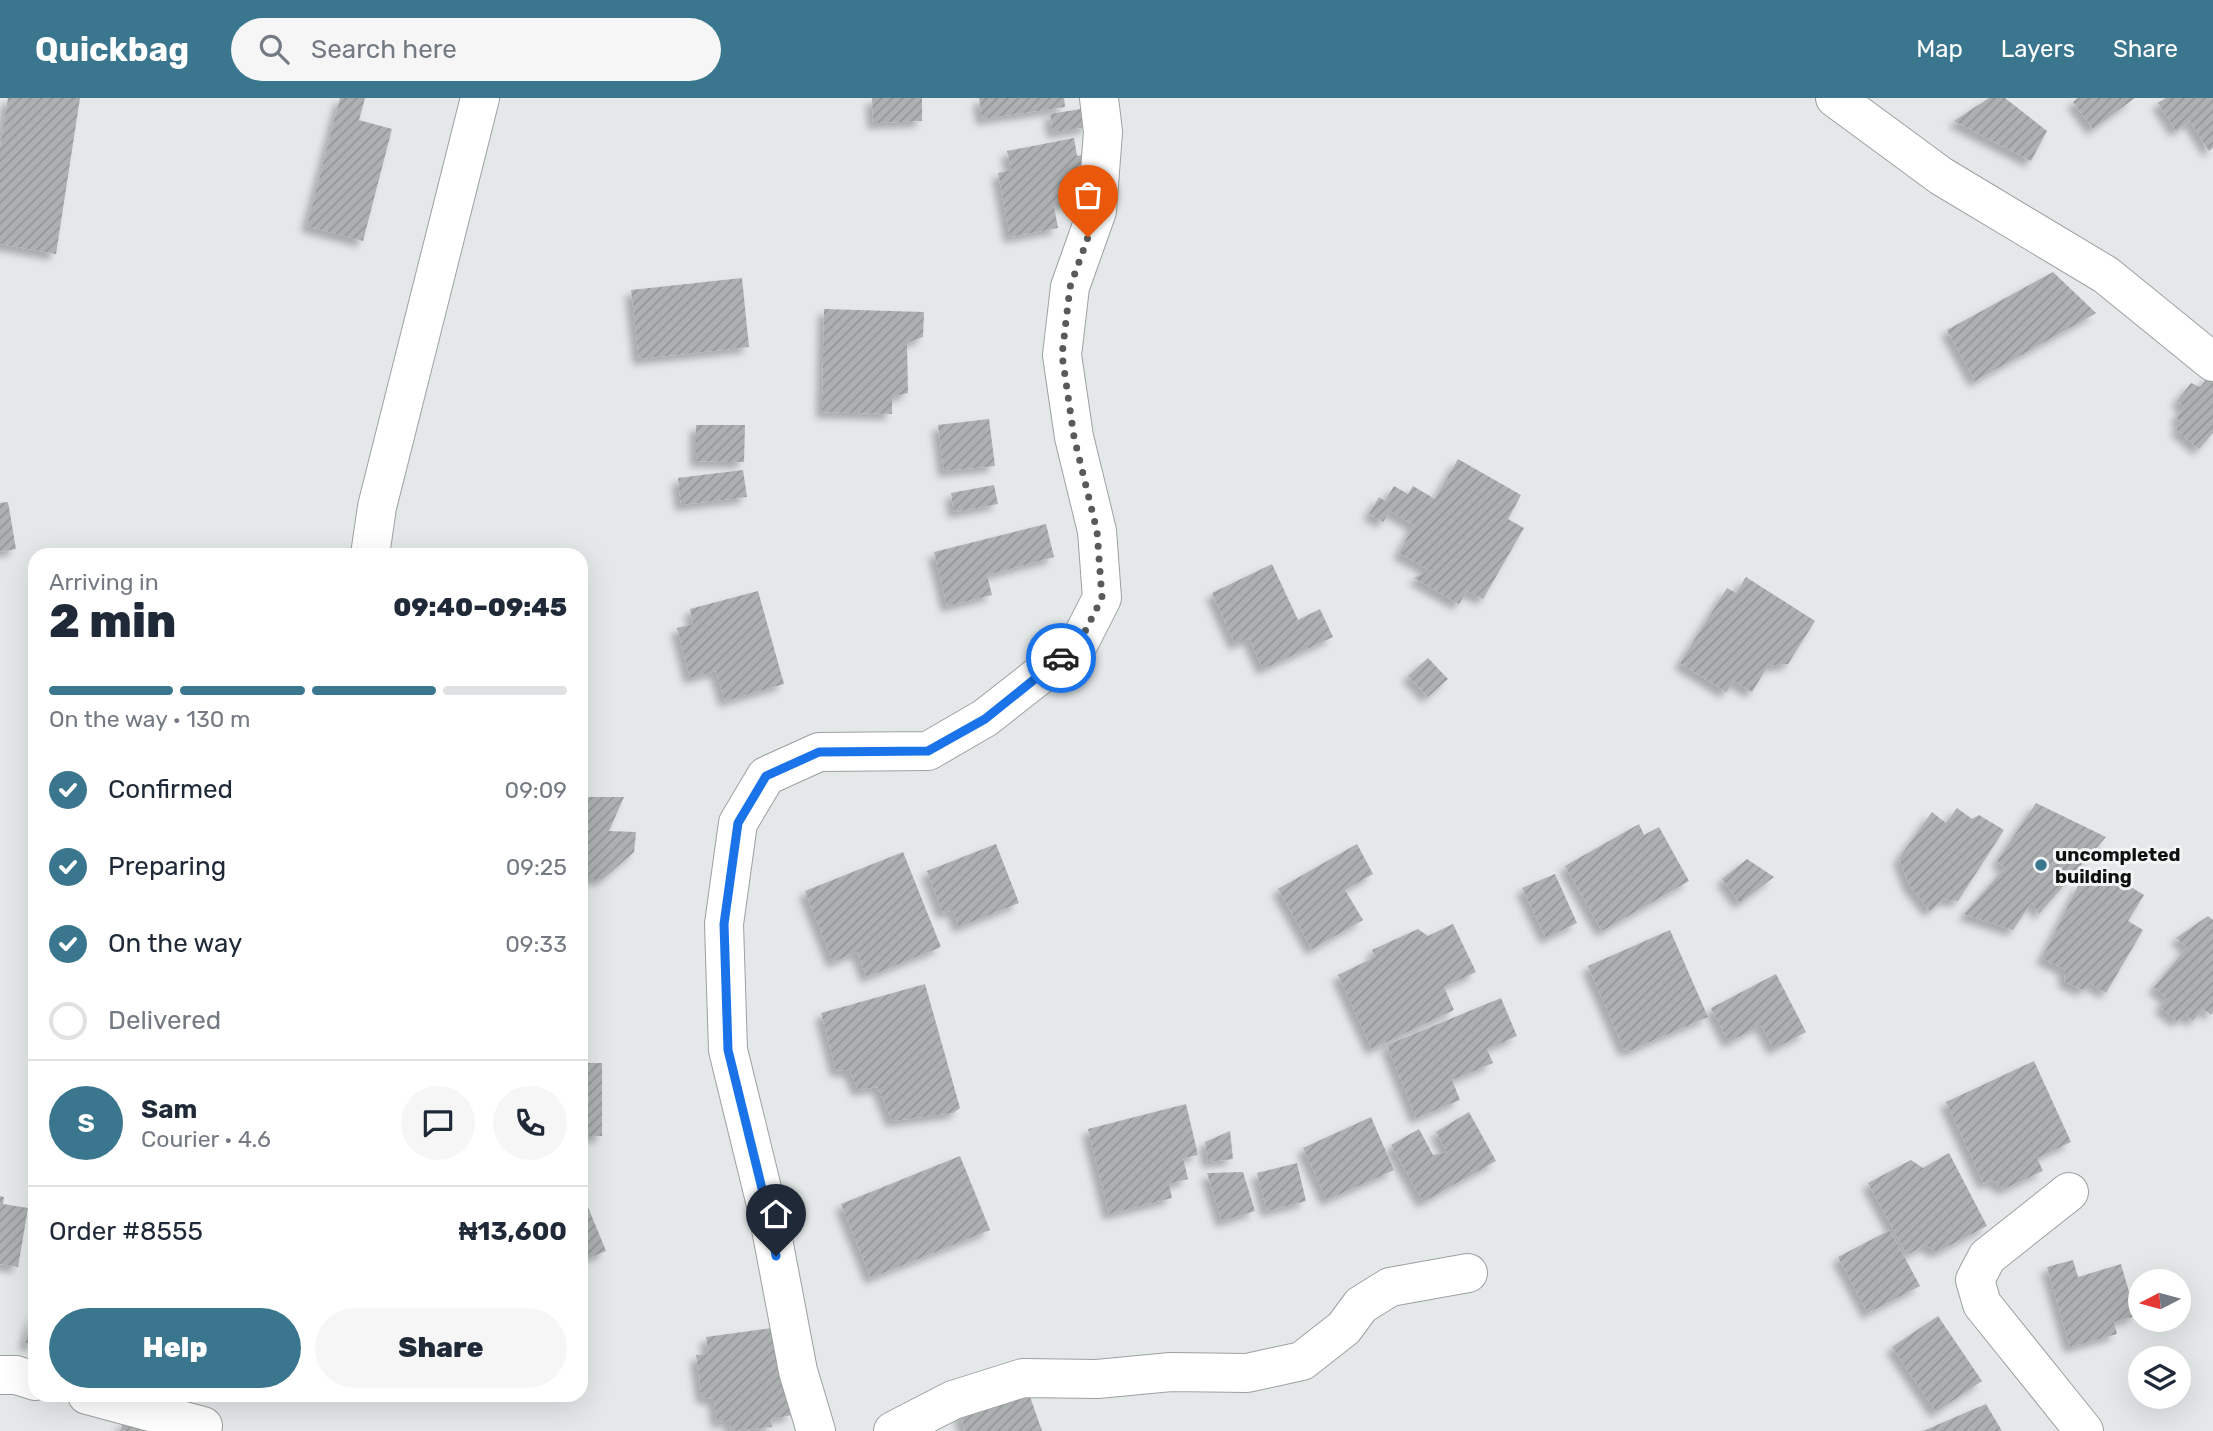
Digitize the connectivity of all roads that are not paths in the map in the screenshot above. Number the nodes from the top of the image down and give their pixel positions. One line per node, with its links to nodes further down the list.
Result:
1 (480, 98): 5 (street)
2 (1099, 98): 12 (street)
3 (1835, 98): 4 (street)
4 (2213, 362)
5 (371, 548)
6 (2069, 1192): 14 (street)
7 (1468, 1273): 13 (street)
8 (0, 1375): 9 (street)
9 (28, 1379)
10 (126, 1402): 11 (street)
11 (206, 1417)
12 (816, 1431)
13 (893, 1431)
14 (2084, 1431)

